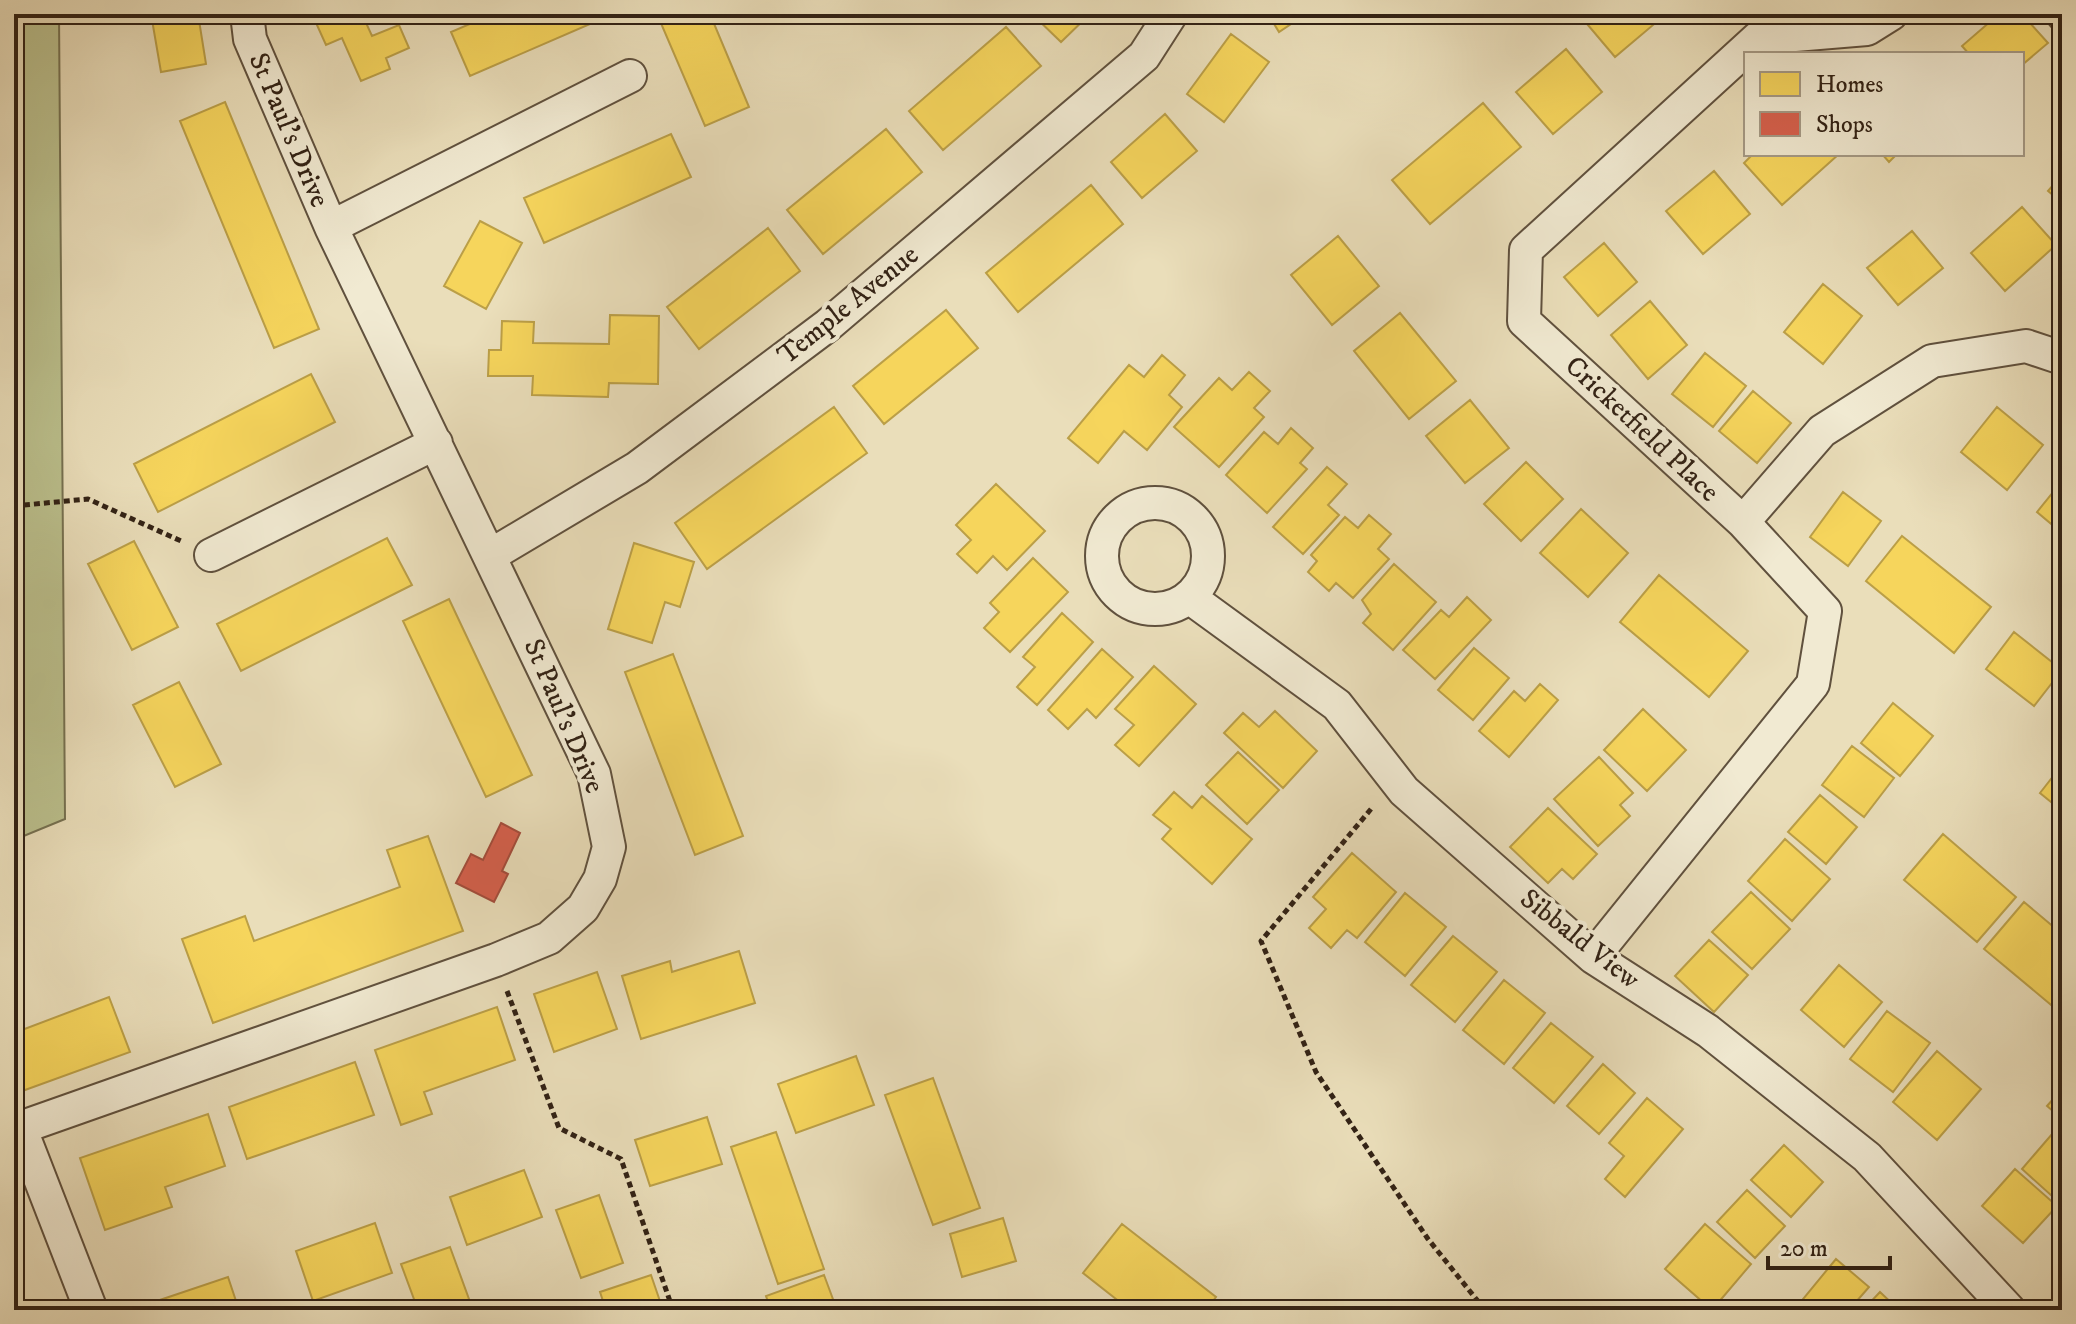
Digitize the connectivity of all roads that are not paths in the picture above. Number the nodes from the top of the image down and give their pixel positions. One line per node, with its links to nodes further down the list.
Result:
1 (247, 14): 5 (street, St Paul's Drive)
2 (1171, 14): 10 (street, Temple Avenue)
3 (1891, 14): 8 (street, Cricketfield Place)
4 (630, 76): 5 (street)
5 (331, 227): 7 (street, St Paul's Drive)
6 (2062, 358): 8 (street)
7 (436, 443): 9 (street); 10 (street, St Paul's Drive)
8 (1743, 522): 12 (street, Cricketfield Place)
9 (211, 555)
10 (491, 555): 13 (street, St Paul's Drive)
11 (1189, 597): 12 (street, Sibbald View)
12 (1593, 957): 15 (street, Sibbald View)
13 (17, 1128): 14 (street)
14 (91, 1310)
15 (2009, 1310)

